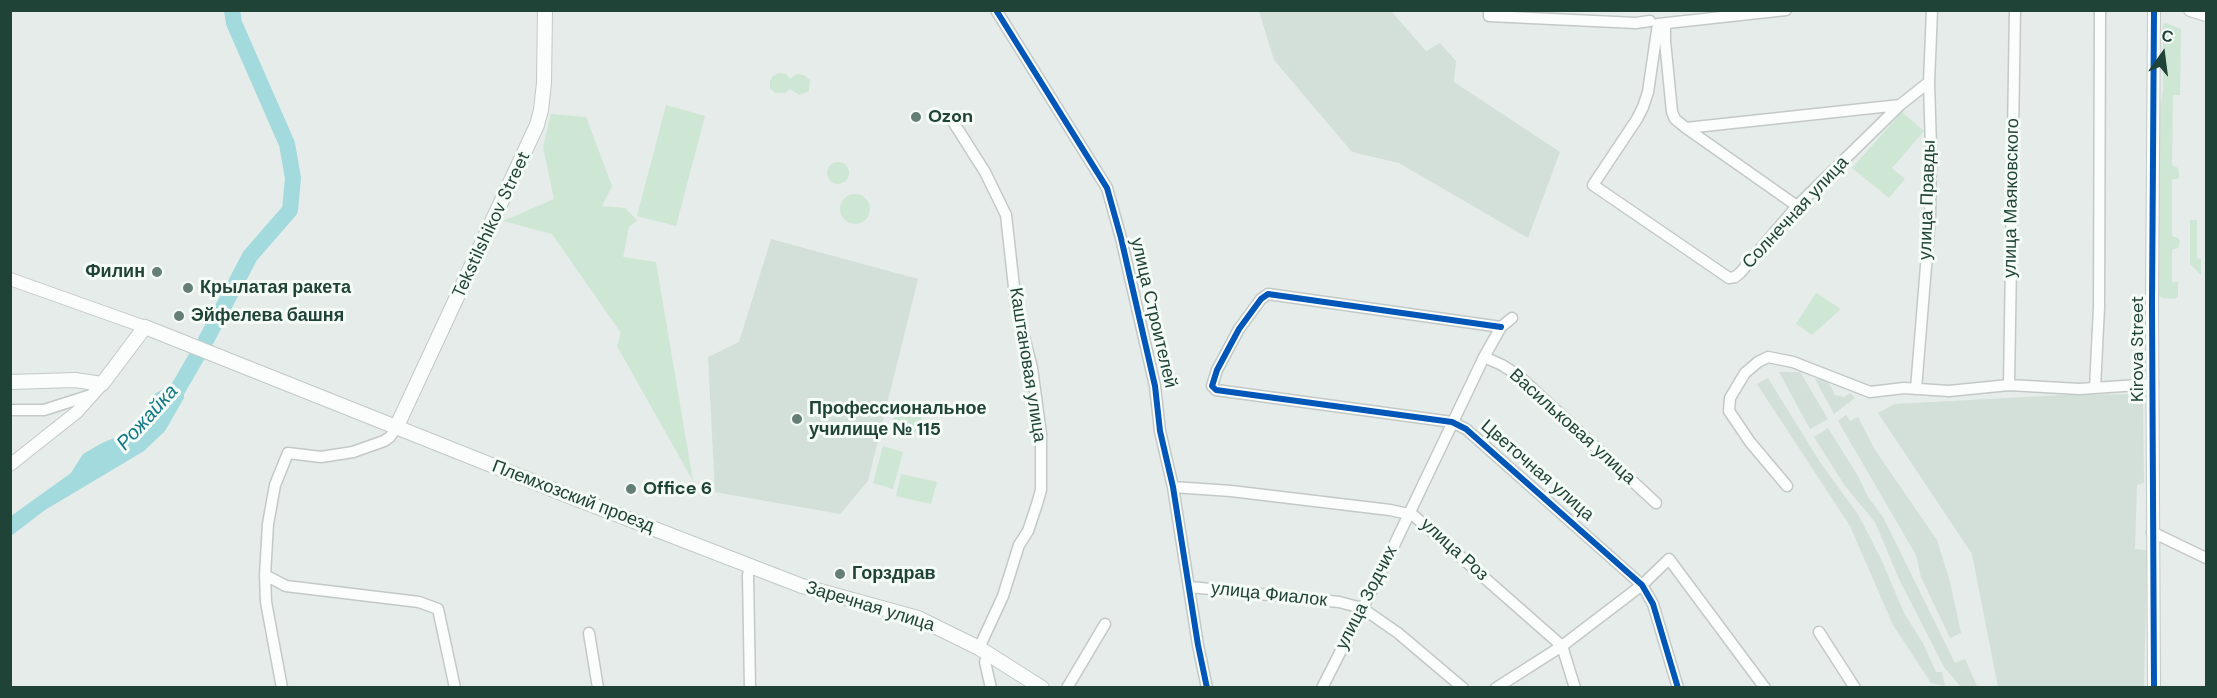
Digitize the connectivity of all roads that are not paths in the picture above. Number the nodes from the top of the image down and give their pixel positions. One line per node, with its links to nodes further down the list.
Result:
1 (545, 10): 30 (main road, Tekstilshikov Street)
2 (996, 10): 33 (street, улица Строителей)
3 (1786, 10): 11 (street)
4 (1932, 10): 12 (street, улица Правды)
5 (2015, 10): 24 (street, улица Маяковского)
6 (2100, 10): 26 (street)
7 (2154, 10): 23 (street, Kirova Street)
8 (2190, 10): 10 (street)
9 (1489, 13): 11 (street)
10 (2206, 15)
11 (1655, 20): 15 (street); 16 (street, Солнечная улица)
12 (1929, 82): 13 (street, Солнечная улица); 25 (street, улица Правды)
13 (1900, 105): 15 (street); 16 (street, Солнечная улица)
14 (952, 120): 47 (street, Каштановая улица)
15 (1686, 128): 16 (street)
16 (1797, 206)
17 (10, 279): 19 (street)
18 (1512, 318): 20 (street, улица Зодчих)
19 (145, 327): 27 (main road); 30 (main road, Племхозский проезд)
20 (1501, 327): 21 (street, улица Зодчих); 29 (street, Цветочная улица)
21 (1484, 357): 29 (street, улица Зодчих); 34 (street, Васильковая улица)
22 (10, 382): 27 (main road)
23 (2153, 384): 26 (street); 36 (street, Kirova Street)
24 (2009, 385): 25 (street); 26 (street)
25 (1916, 388): 32 (street)
26 (2095, 388)
27 (98, 389): 28 (street); 31 (street)
28 (10, 411)
29 (1452, 423): 35 (street, улица Зодчих); 40 (street, Цветочная улица)
30 (396, 428): 38 (main road, Племхозский проезд); 39 (street)
31 (10, 465)
32 (1787, 486)
33 (1173, 487): 35 (street, улица Роз); 41 (street, улица Строителей)
34 (1656, 503)
35 (1409, 513): 42 (street, улица Зодчих); 46 (street, улица Роз)
36 (2152, 532): 37 (street); 63 (street, Kirova Street)
37 (2206, 558)
38 (750, 566): 47 (main road, Заречная улица); 51 (street)
39 (265, 575): 48 (street); 49 (street)
40 (1642, 585): 46 (street); 60 (street, Цветочная улица); 61 (street)
41 (1190, 588): 42 (street, улица Фиалок); 55 (street, улица Строителей)
42 (1362, 608): 56 (street, улица Зодчих); 57 (street, улица Фиалок)
43 (1105, 624): 54 (street)
44 (1820, 632): 62 (street)
45 (589, 633): 50 (street)
46 (1562, 646): 58 (street); 59 (street)
47 (983, 651): 52 (street); 53 (main road)
48 (282, 687)
49 (455, 687)
50 (598, 687)
51 (750, 687)
52 (991, 687)
53 (1042, 687)
54 (1067, 687)
55 (1207, 687)
56 (1322, 687)
57 (1463, 687)
58 (1496, 687)
59 (1575, 687)
60 (1678, 687)
61 (1765, 687)
62 (1855, 687)
63 (2154, 687)

